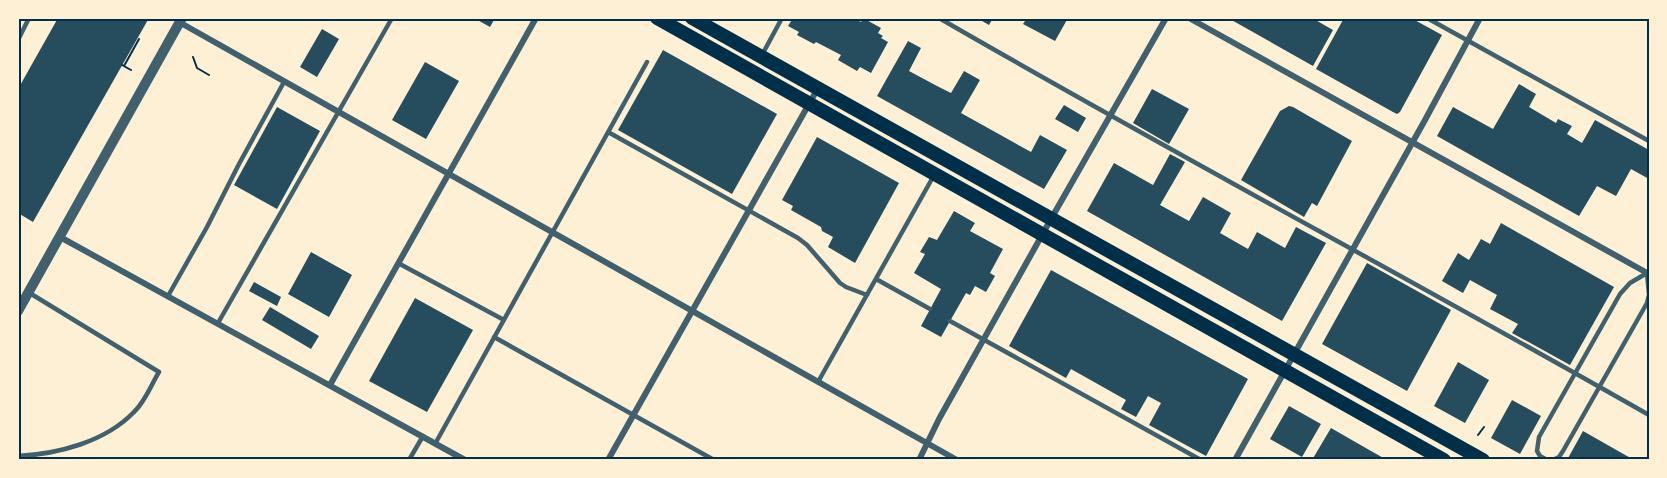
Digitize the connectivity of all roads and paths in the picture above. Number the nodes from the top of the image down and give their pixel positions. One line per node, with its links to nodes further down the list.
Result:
1 (29, 18): 14 (lane)
2 (392, 18): 24 (lane)
3 (536, 18): 29 (street)
4 (657, 18): 23 (main road)
5 (692, 18): 16 (main road)
6 (782, 18): 16 (lane)
7 (939, 18): 25 (lane)
8 (1166, 18): 25 (street)
9 (1189, 18): 28 (street)
10 (1427, 18): 15 (lane)
11 (1480, 18): 15 (street)
12 (180, 20): 21 (street); 35 (street)
13 (140, 39): 19 (path)
14 (18, 40)
15 (1467, 41): 27 (lane); 28 (street)
16 (761, 56): 22 (main road)
17 (193, 57): 20 (path)
18 (647, 62): 26 (lane)
19 (131, 70)
20 (209, 75)
21 (284, 82): 24 (street); 43 (lane)
22 (818, 88): 23 (street); 32 (main road)
23 (809, 104): 30 (main road); 31 (street)
24 (339, 113): 29 (street); 49 (lane)
25 (1110, 115): 32 (street); 36 (lane)
26 (608, 132): 31 (lane); 33 (lane)
27 (1649, 141)
28 (1412, 143): 36 (street); 38 (street)
29 (448, 174): 33 (street); 37 (street)
30 (934, 174): 34 (main road); 39 (lane)
31 (750, 210): 42 (lane); 46 (street)
32 (1051, 219): 34 (street); 52 (main road)
33 (552, 232): 46 (street); 47 (lane)
34 (1042, 234): 51 (street); 53 (main road)
35 (60, 237): 40 (street); 43 (street)
36 (1353, 249): 52 (street); 54 (lane)
37 (398, 263): 47 (lane); 56 (street)
38 (1648, 273): 41 (lane); 54 (lane)
39 (876, 279): 42 (lane); 45 (lane)
40 (28, 292): 44 (street); 65 (lane)
41 (1649, 294): 57 (lane)
42 (867, 295): 55 (lane)
43 (168, 296): 49 (street)
44 (19, 305)
45 (930, 309)
46 (693, 311): 55 (street); 58 (street)
47 (504, 320): 50 (lane)
48 (951, 321): 51 (lane)
49 (218, 323): 56 (street)
50 (494, 337): 58 (lane); 64 (lane)
51 (984, 340): 63 (street); 72 (lane)
52 (1294, 354): 53 (street); 75 (main road)
53 (1285, 370): 73 (street); 74 (main road)
54 (1575, 373): 57 (lane); 76 (lane)
55 (818, 382): 63 (street)
56 (330, 385): 62 (street)
57 (1599, 387): 59 (lane); 77 (lane)
58 (634, 415): 68 (street); 69 (lane)
59 (1649, 415)
60 (1484, 427): 61 (path)
61 (1478, 435)
62 (423, 436): 64 (street); 66 (lane)
63 (927, 443): 70 (street); 71 (street)
64 (435, 444): 67 (street)
65 (18, 456)
66 (410, 460)
67 (465, 460)
68 (608, 460)
69 (714, 460)
70 (919, 460)
71 (957, 460)
72 (1201, 460)
73 (1235, 460)
74 (1444, 460)
75 (1483, 460)
76 (1547, 460)
77 (1553, 460)

